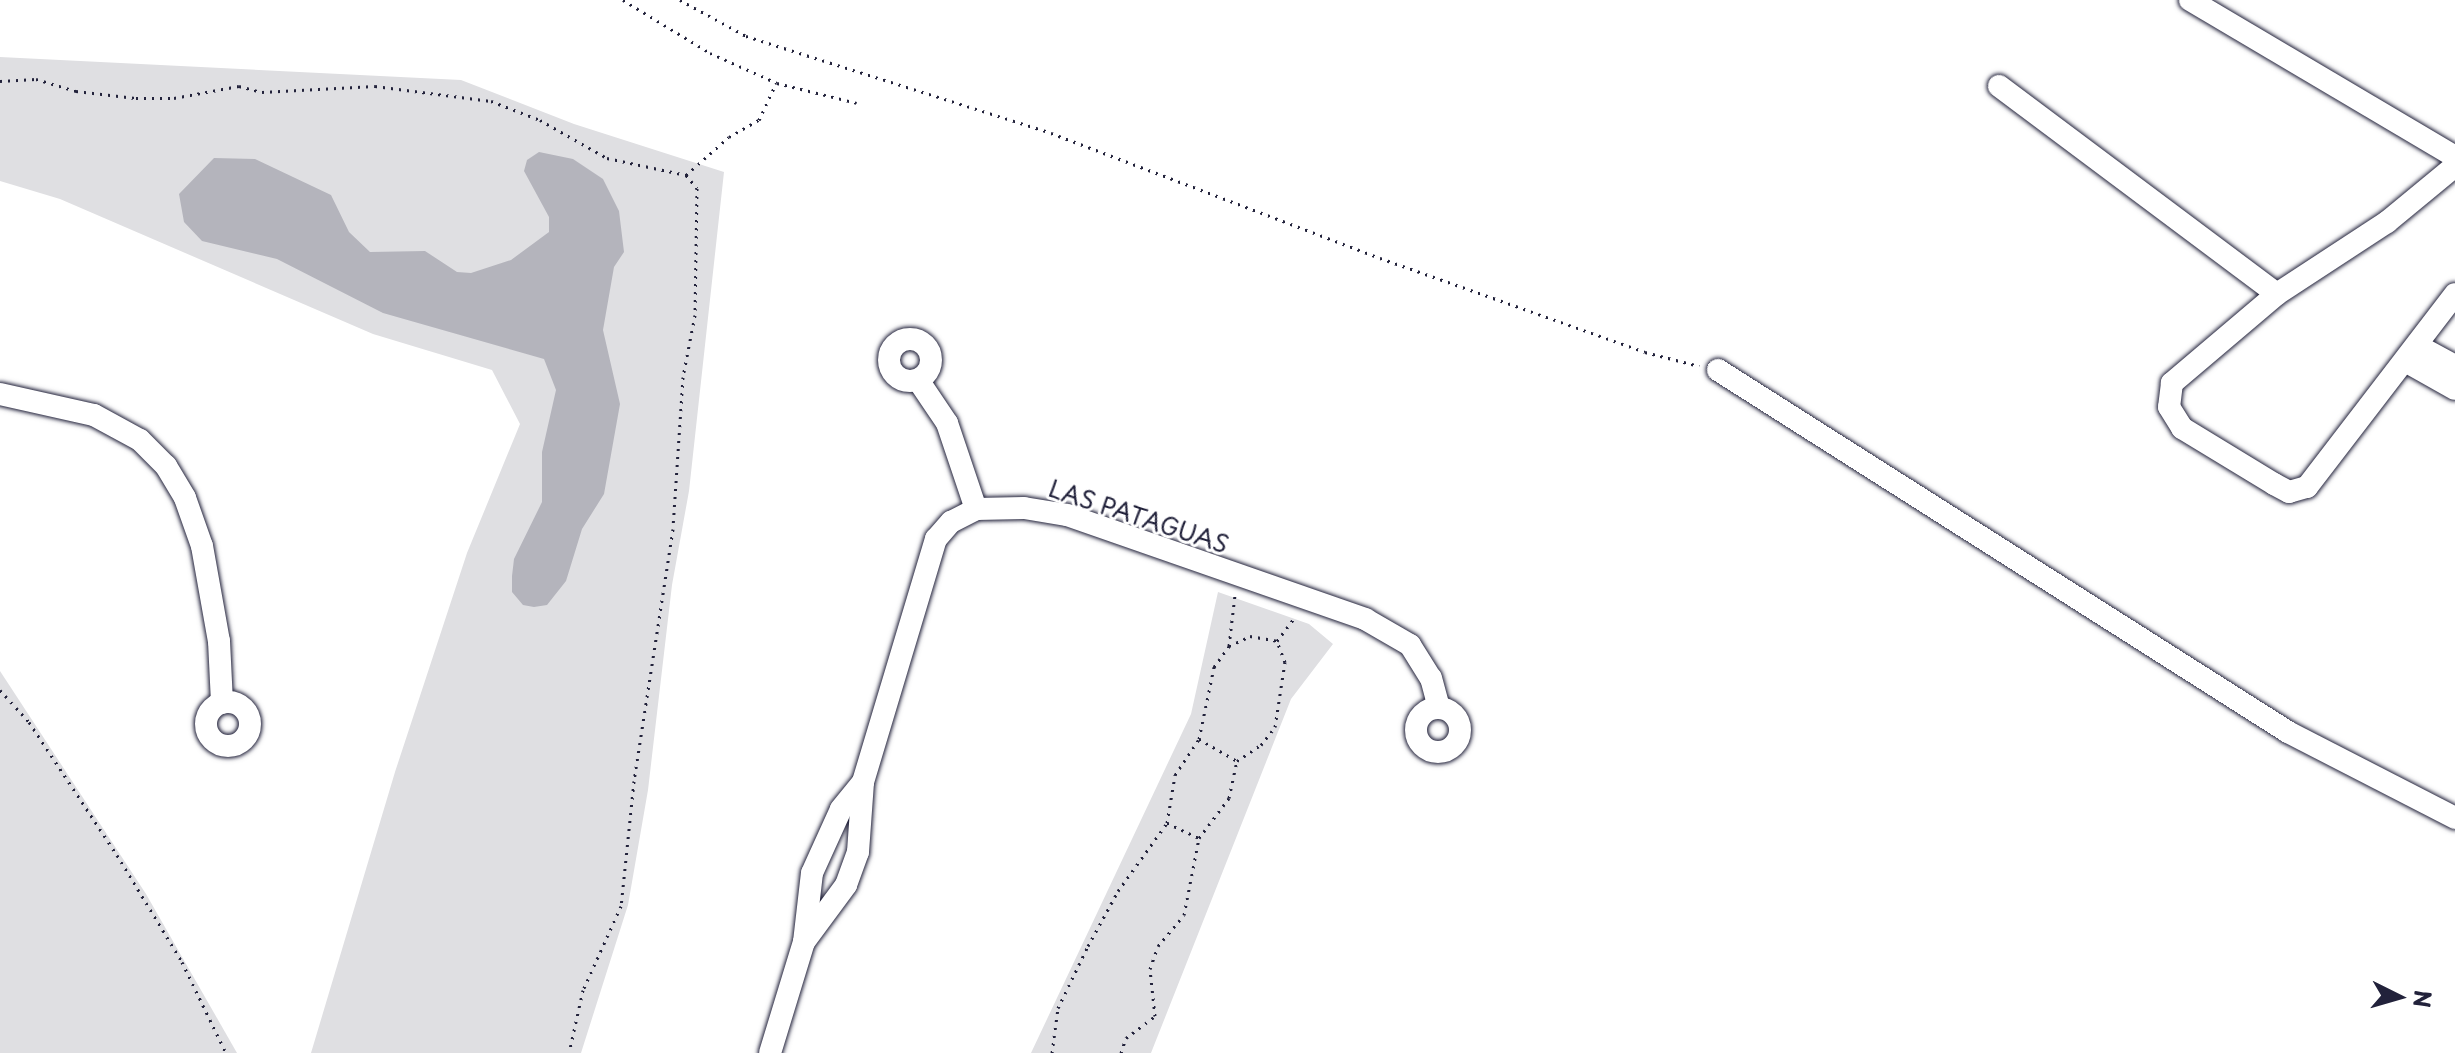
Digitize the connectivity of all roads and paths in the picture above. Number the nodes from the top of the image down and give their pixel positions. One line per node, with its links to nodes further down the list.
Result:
1 (623, 0): 5 (path)
2 (680, 0): 15 (path)
3 (2190, 0): 8 (street)
4 (0, 81): 10 (path)
5 (777, 83): 7 (path); 10 (path)
6 (1999, 86): 11 (street)
7 (857, 103)
8 (2455, 157)
9 (2455, 166): 11 (street)
10 (686, 175): 36 (path)
11 (2277, 294): 13 (street)
12 (2455, 294): 13 (street)
13 (2412, 353): 14 (street); 17 (street)
14 (2455, 366)
15 (1718, 370): 30 (street)
16 (918, 380): 19 (street)
17 (2455, 389)
18 (0, 394): 25 (street)
19 (976, 509): 20 (street, LAS PATAGUAS); 29 (street)
20 (1240, 576): 21 (street, LAS PATAGUAS); 23 (path)
21 (1302, 597): 22 (path); 26 (street, LAS PATAGUAS)
22 (1277, 641): 23 (path); 28 (path)
23 (1229, 646): 27 (path)
24 (0, 690): 35 (path)
25 (222, 703)
26 (1439, 708)
27 (1199, 739): 28 (path); 31 (path)
28 (1237, 761): 32 (path)
29 (863, 782): 33 (street); 33 (street)
30 (2455, 818)
31 (1167, 823): 32 (path); 34 (path)
32 (1199, 838): 38 (path)
33 (804, 942): 37 (street)
34 (1054, 1052)
35 (226, 1053)
36 (569, 1053)
37 (770, 1053)
38 (1121, 1053)

